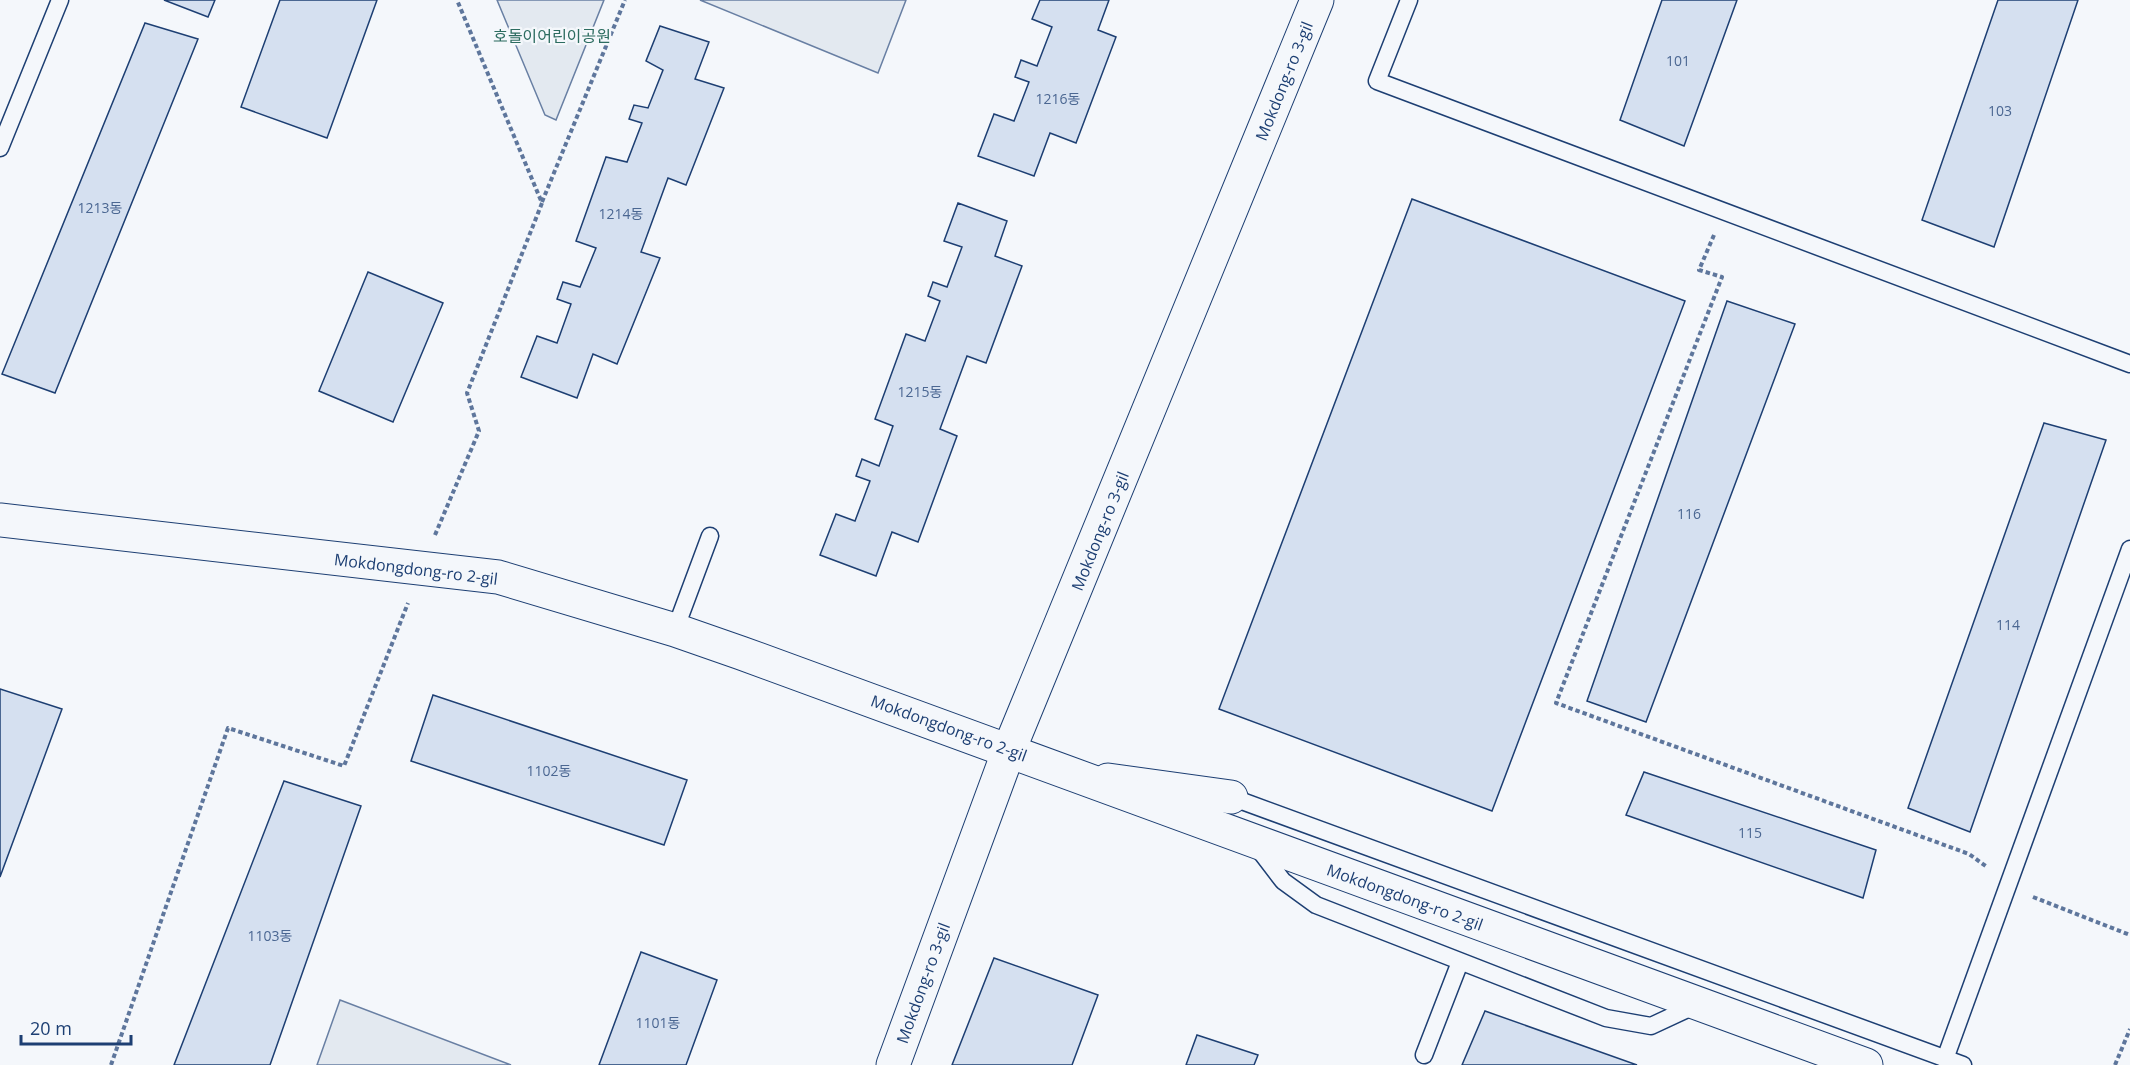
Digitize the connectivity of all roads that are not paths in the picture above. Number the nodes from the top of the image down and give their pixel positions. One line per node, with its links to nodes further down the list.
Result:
1 (60, 0): 4 (lane)
2 (1317, 0): 10 (street, Mokdong-ro 3-gil)
3 (1409, 0): 5 (lane)
4 (0, 148)
5 (2130, 364)
6 (0, 520): 9 (street, Mokdongdong-ro 2-gil)
7 (710, 536): 9 (lane)
8 (2130, 549): 17 (lane)
9 (675, 630): 10 (street, Mokdongdong-ro 2-gil)
10 (1009, 750): 11 (street, Mokdongdong-ro 2-gil); 18 (street, Mokdong-ro 3-gil)
11 (1083, 777): 12 (street); 13 (street, Mokdongdong-ro 2-gil)
12 (1231, 796): 17 (lane)
13 (1253, 842): 14 (lane); 15 (street, Mokdongdong-ro 2-gil)
14 (1460, 962): 15 (lane); 16 (lane)
15 (1698, 1004): 19 (street, Mokdongdong-ro 2-gil)
16 (1424, 1055)
17 (1946, 1059): 20 (lane)
18 (893, 1065)
19 (1866, 1065)
20 (1963, 1065)

